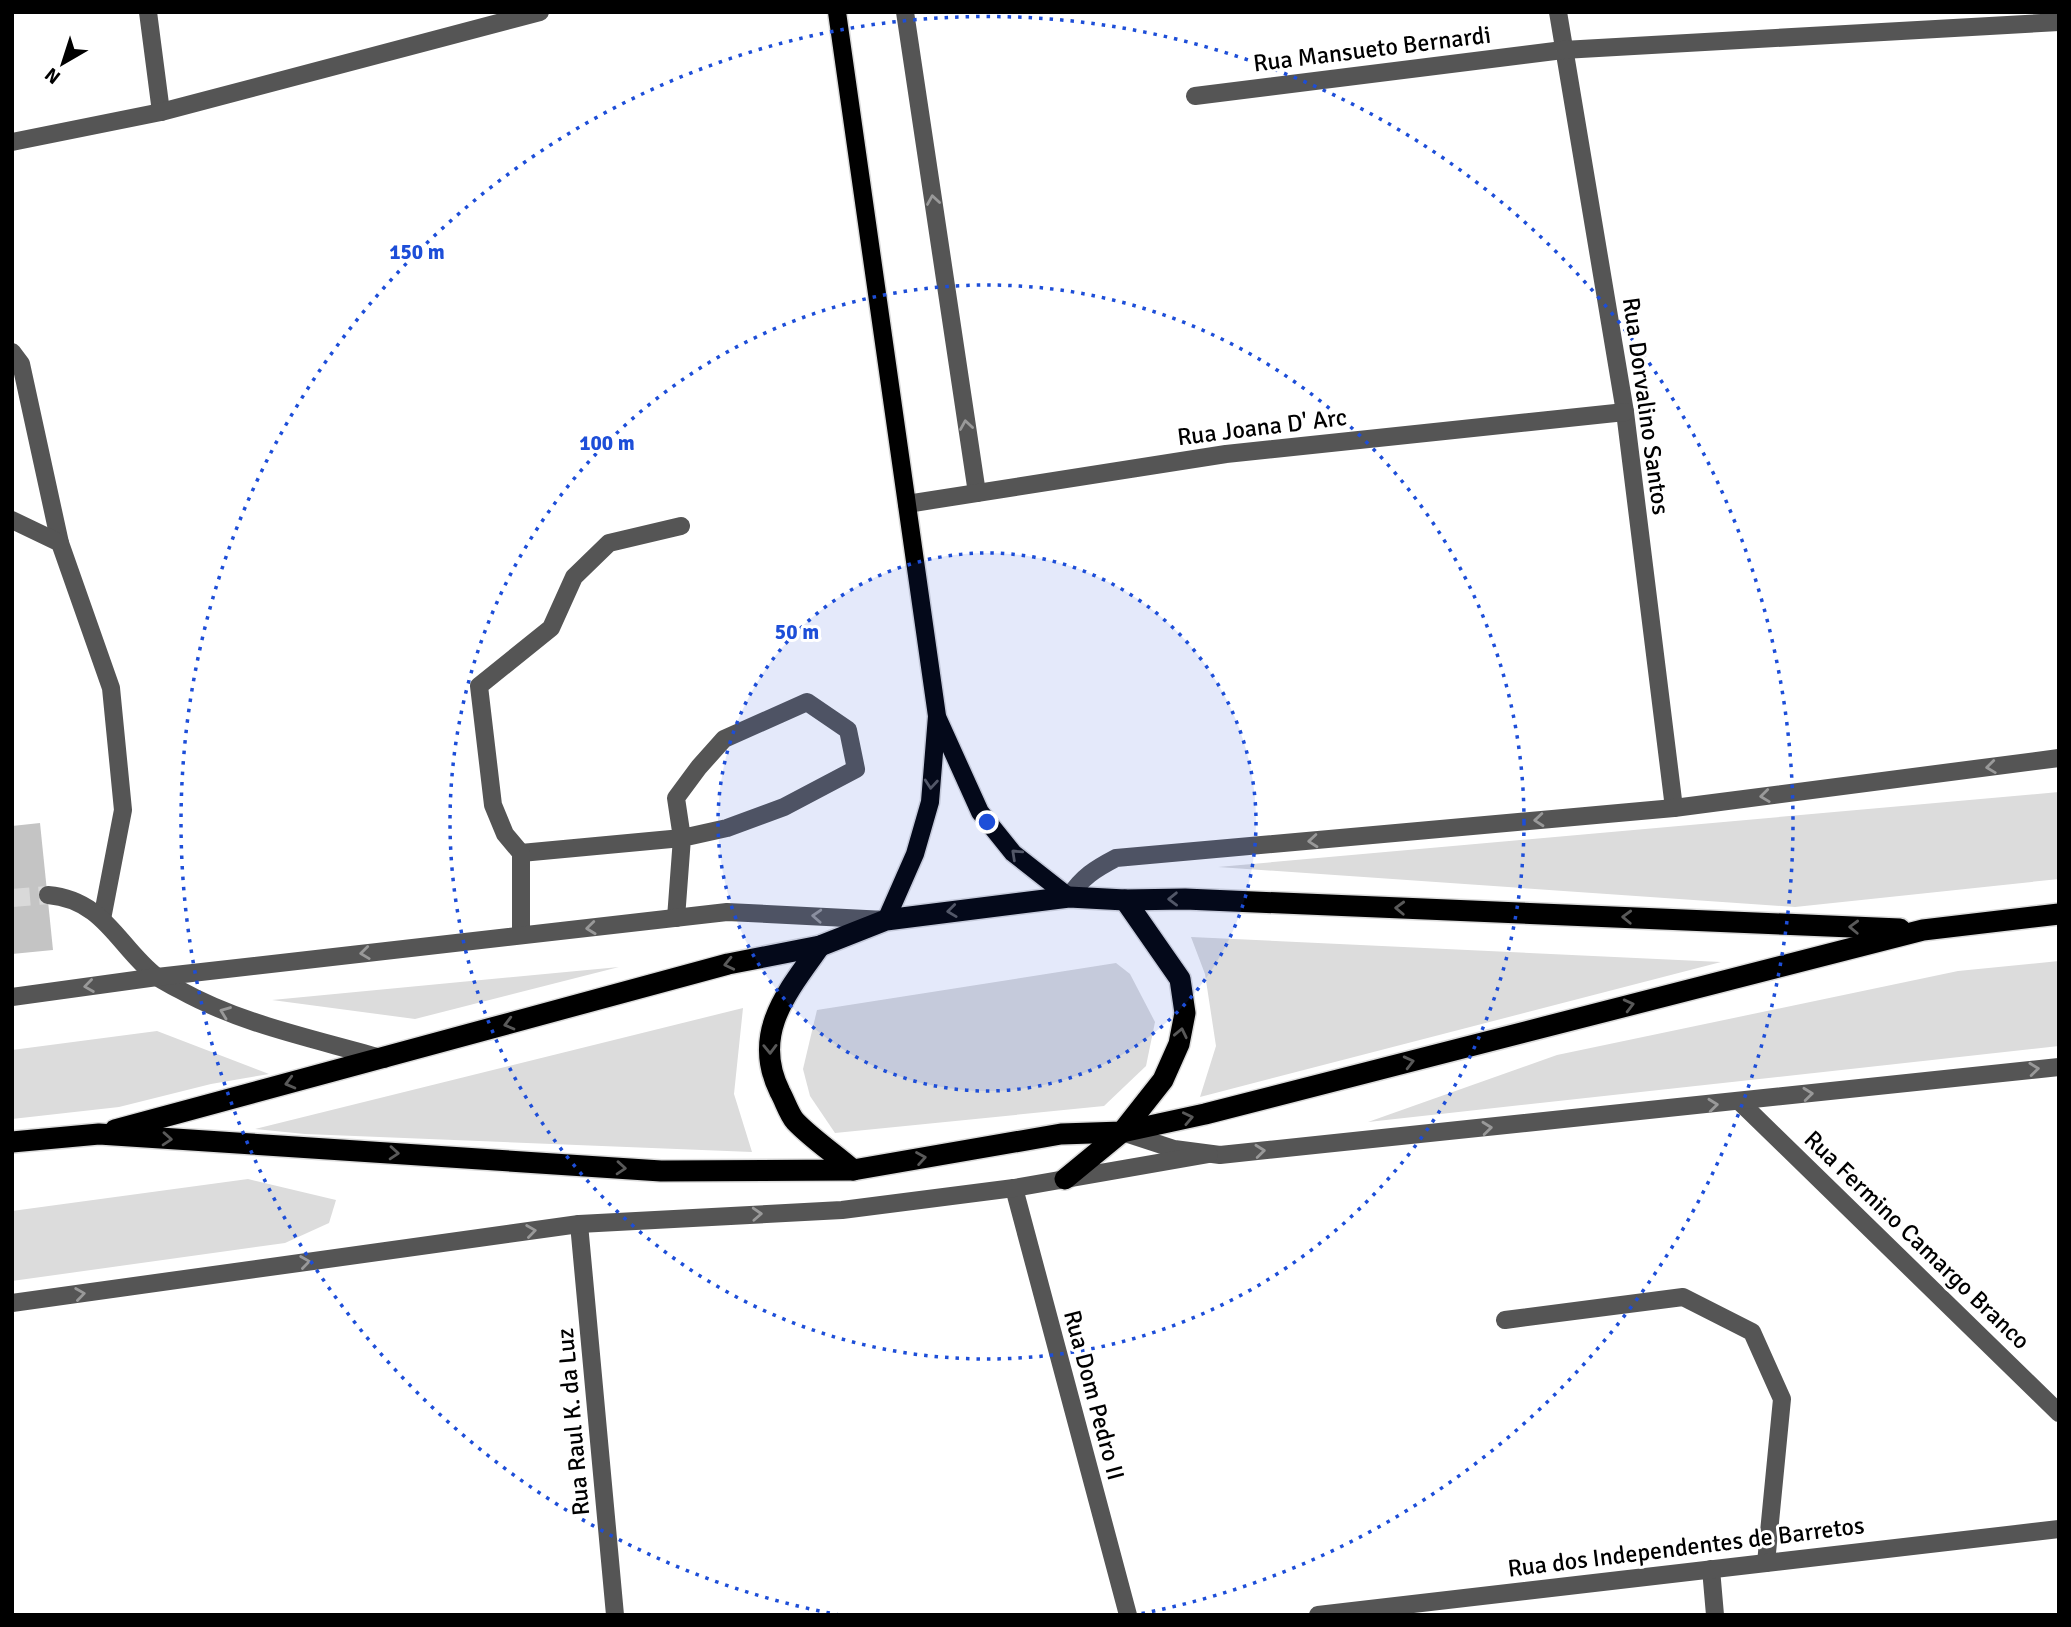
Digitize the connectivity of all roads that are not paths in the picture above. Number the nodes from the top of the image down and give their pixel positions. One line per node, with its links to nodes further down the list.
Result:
1 (148, 12): 9 (street)
2 (540, 12): 9 (street)
3 (837, 12): 14 (main road)
4 (905, 12): 13 (street, one-way to 4)
5 (1558, 12): 7 (street, Rua Dorvalino Santos)
6 (2059, 22): 7 (street, Rua Mansueto Bernardi)
7 (1563, 50): 8 (street, Rua Mansueto Bernardi); 12 (street, Rua Dorvalino Santos)
8 (1195, 96)
9 (161, 112): 10 (street)
10 (12, 142)
11 (12, 352): 17 (street)
12 (1625, 412): 13 (street, Rua Joana D' Arc); 20 (street, Rua Dorvalino Santos)
13 (977, 493): 14 (street, Rua Joana D' Arc)
14 (907, 504): 18 (main road)
15 (12, 520): 17 (street)
16 (681, 526): 22 (street)
17 (60, 543): 28 (street)
18 (937, 716): 24 (main road, one-way to 18); 29 (main road, one-way to 29)
19 (2059, 758): 20 (street, one-way to 20)
20 (1674, 808): 24 (street, one-way to 24)
21 (682, 838): 21 (street); 22 (street); 27 (street)
22 (521, 853): 31 (street)
23 (48, 895): 28 (street)
24 (1069, 897): 25 (highway); 29 (highway, one-way to 29)
25 (1125, 900): 30 (highway, one-way to 25); 38 (highway, one-way to 25)
26 (2059, 914): 30 (highway)
27 (676, 918): 29 (street, one-way to 27); 31 (street, one-way to 31)
28 (102, 919): 33 (street)
29 (886, 920): 32 (highway)
30 (1923, 930): 38 (highway, one-way to 30)
31 (521, 935): 33 (street, one-way to 33)
32 (820, 946): 35 (highway, one-way to 35); 42 (highway, one-way to 42)
33 (157, 977): 34 (street, one-way to 34); 35 (street, one-way to 33)
34 (12, 997)
35 (384, 1059): 39 (highway, one-way to 39)
36 (2059, 1067): 37 (street, one-way to 36)
37 (1740, 1102): 41 (street, one-way to 37); 48 (street, Rua Fermino Camargo Branco)
38 (1122, 1132): 41 (street); 42 (highway, one-way to 38); 43 (highway)
39 (99, 1134): 40 (highway); 42 (highway, one-way to 42)
40 (12, 1142)
41 (1209, 1154): 43 (street)
42 (853, 1170)
43 (1065, 1179): 44 (street)
44 (1014, 1188): 45 (street, one-way to 44); 53 (street, Rua Dom Pedro II)
45 (579, 1224): 46 (street, one-way to 45); 52 (street, Rua Raul K. da Luz)
46 (12, 1303)
47 (1505, 1320): 50 (street)
48 (2059, 1413)
49 (2059, 1529): 50 (street, Rua dos Independentes de Barretos)
50 (1766, 1563): 51 (street, Rua dos Independentes de Barretos)
51 (1711, 1569): 54 (street, Rua dos Independentes de Barretos); 55 (street)
52 (615, 1615)
53 (1128, 1615)
54 (1318, 1615)
55 (1715, 1615)

